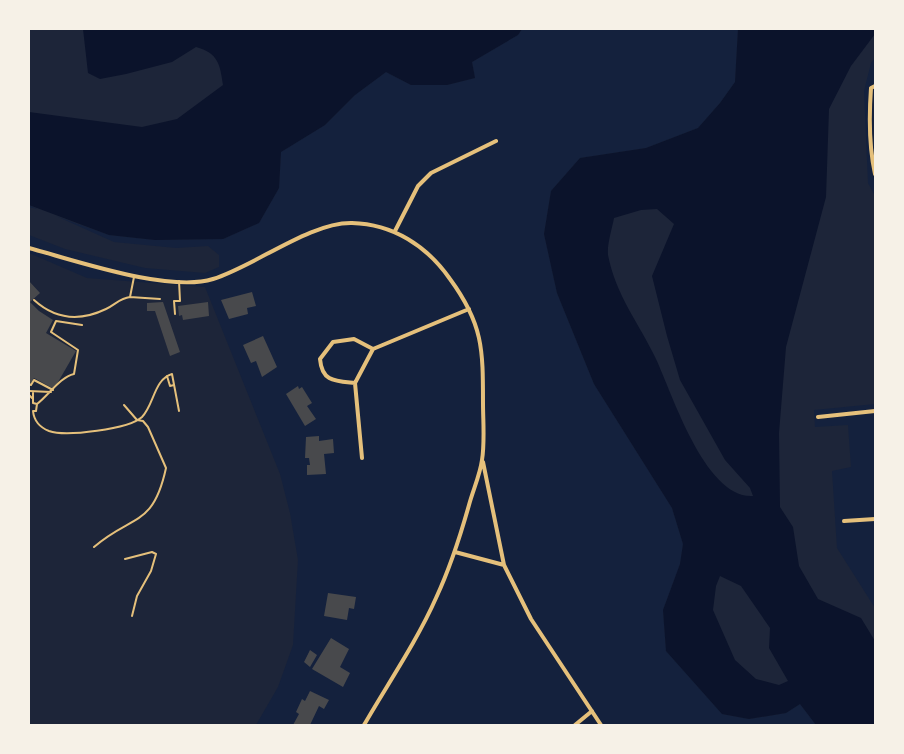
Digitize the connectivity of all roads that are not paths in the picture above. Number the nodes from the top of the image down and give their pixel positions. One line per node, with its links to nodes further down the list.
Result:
1 (873, 87): 3 (street)
2 (496, 141): 4 (street)
3 (875, 174)
4 (395, 231): 7 (street); 11 (street)
5 (29, 248): 6 (street)
6 (134, 275): 7 (street); 8 (lane)
7 (179, 281): 12 (lane)
8 (130, 298): 9 (lane); 10 (lane)
9 (160, 299)
10 (34, 300)
11 (469, 309): 13 (street); 18 (street)
12 (175, 314)
13 (373, 349): 14 (street); 14 (street)
14 (355, 384): 17 (street)
15 (875, 411): 16 (street)
16 (818, 417)
17 (362, 458)
18 (482, 460): 21 (street); 22 (street)
19 (875, 518): 20 (street)
20 (844, 522)
21 (455, 552): 22 (street); 24 (street)
22 (504, 565): 23 (street)
23 (592, 711): 25 (street); 26 (street)
24 (364, 725)
25 (575, 725)
26 (601, 725)

